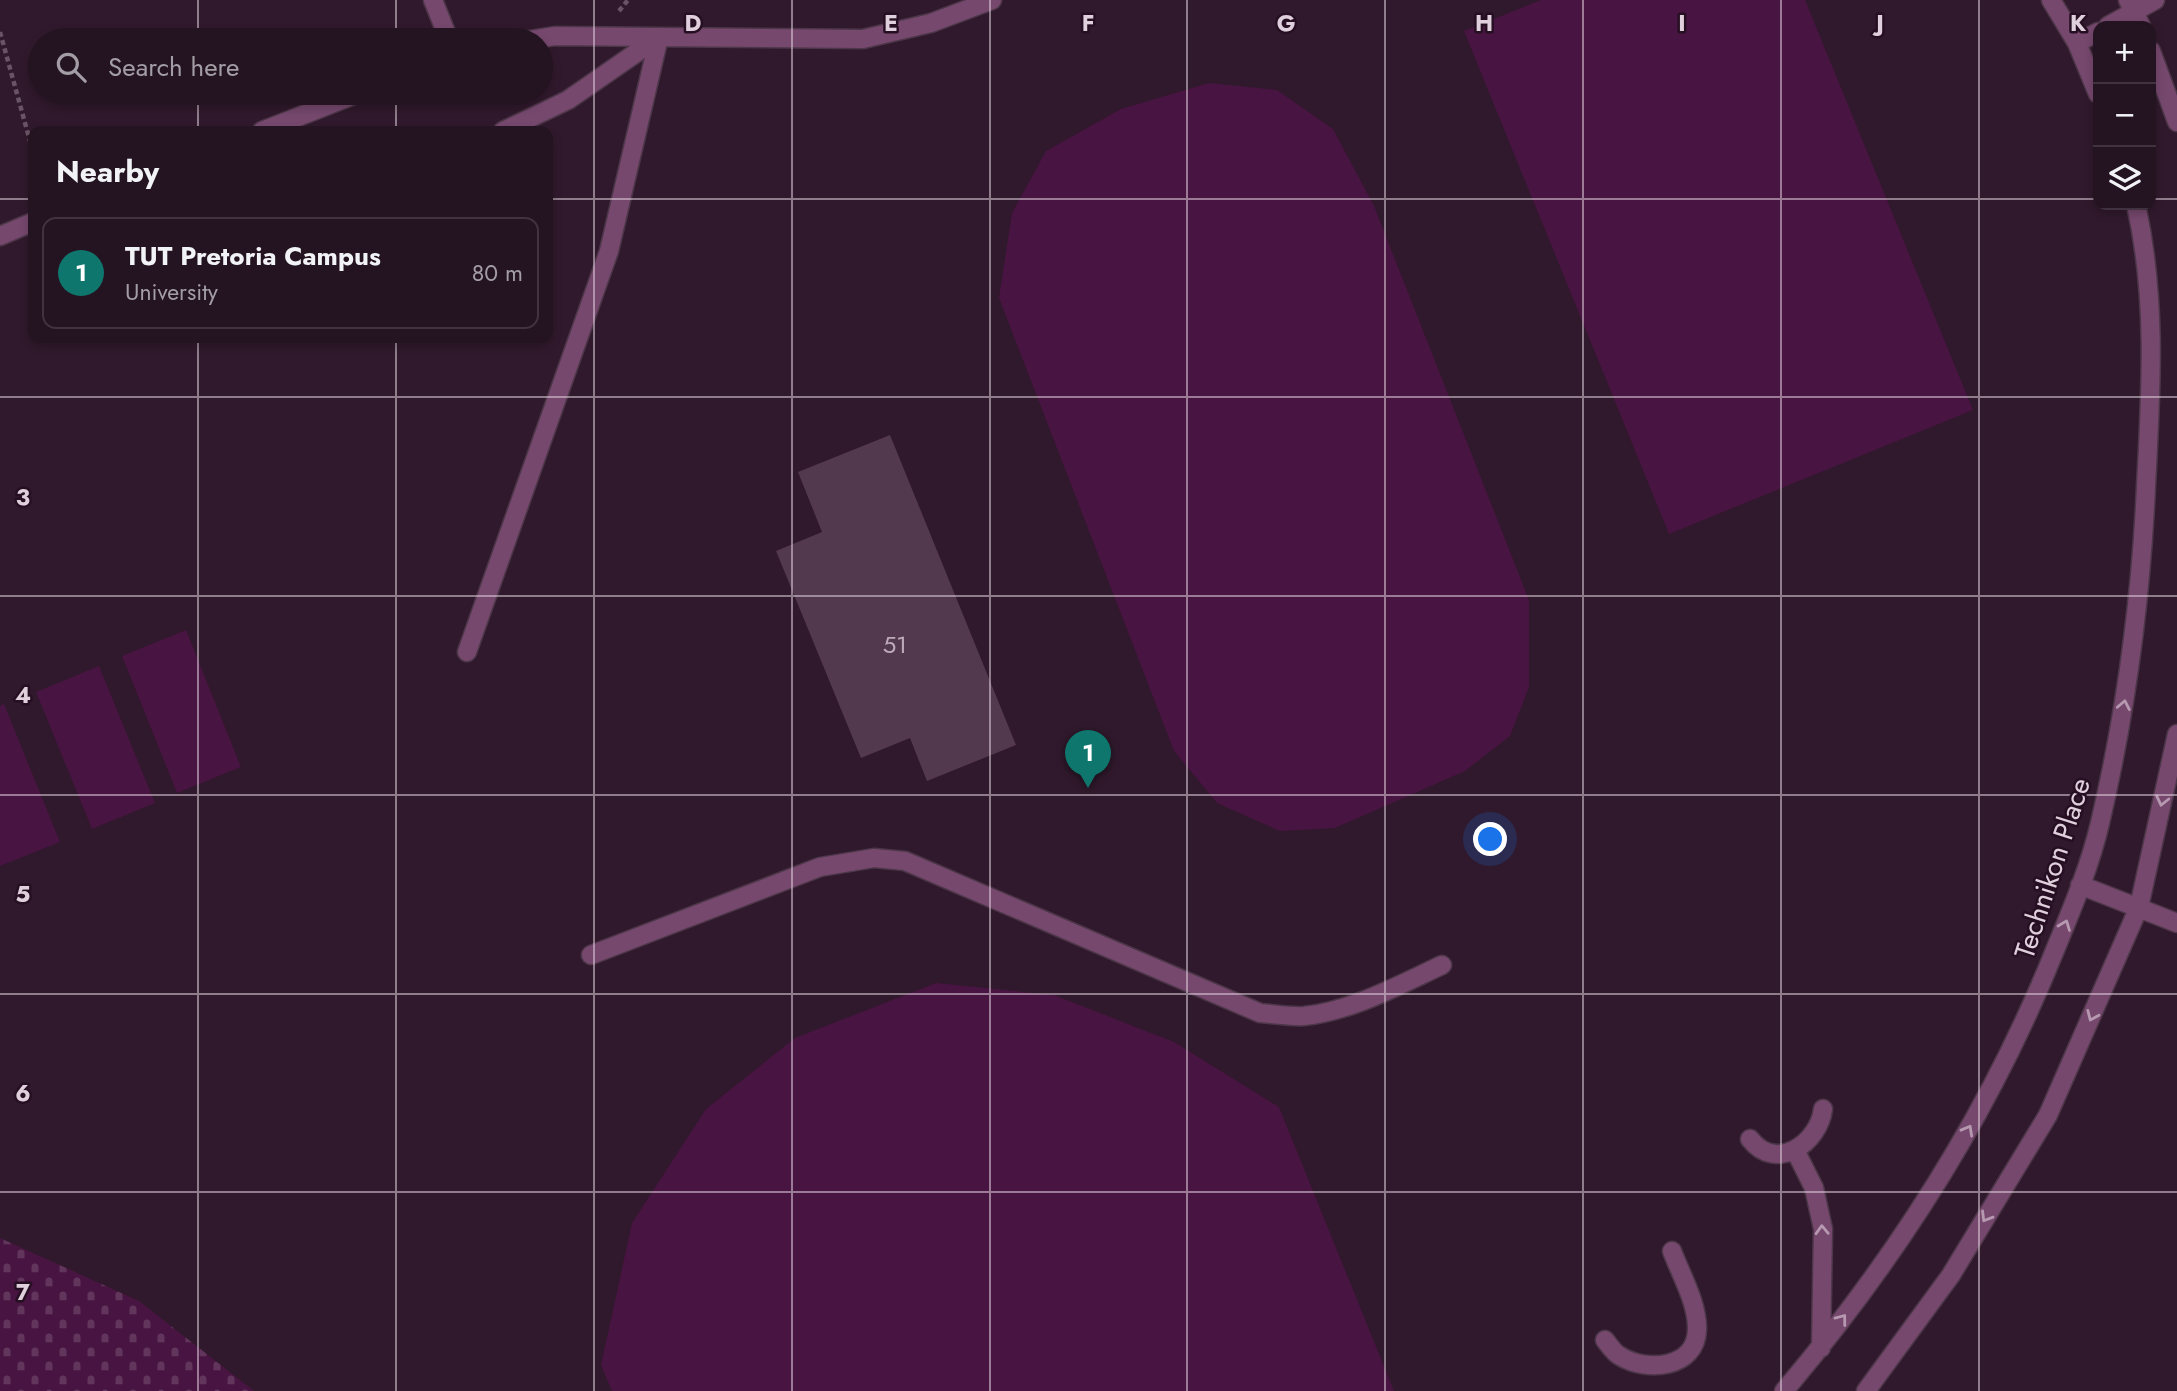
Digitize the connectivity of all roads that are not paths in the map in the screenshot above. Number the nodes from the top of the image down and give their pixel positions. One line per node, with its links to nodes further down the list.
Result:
1 (433, 0): 7 (street)
2 (992, 0): 10 (street)
3 (2051, 0): 11 (street)
4 (2155, 0): 5 (street)
5 (2135, 13): 6 (street)
6 (2118, 21)
7 (444, 28)
8 (2093, 35): 11 (street)
9 (553, 36): 10 (street)
10 (659, 37): 17 (street); 21 (street)
11 (2077, 43): 13 (street)
12 (2156, 65): 15 (street)
13 (2094, 84)
14 (328, 105): 16 (street)
15 (2177, 122)
16 (275, 126)
17 (513, 126)
18 (2137, 210): 23 (street, Technikon Place, one-way to 18)
19 (28, 224): 20 (street)
20 (0, 236)
21 (467, 652)
22 (2177, 734): 24 (street, one-way to 24)
23 (2080, 885): 24 (street); 33 (street, Technikon Place, one-way to 23)
24 (2138, 907): 25 (street); 35 (street, one-way to 35)
25 (2177, 923)
26 (591, 955): 27 (street)
27 (1442, 965)
28 (1823, 1109): 30 (street)
29 (1750, 1139): 30 (street)
30 (1796, 1150): 33 (street, one-way to 30)
31 (1672, 1251): 32 (street)
32 (1605, 1340)
33 (1821, 1348): 34 (street, Technikon Place)
34 (1784, 1391)
35 (1866, 1391)

